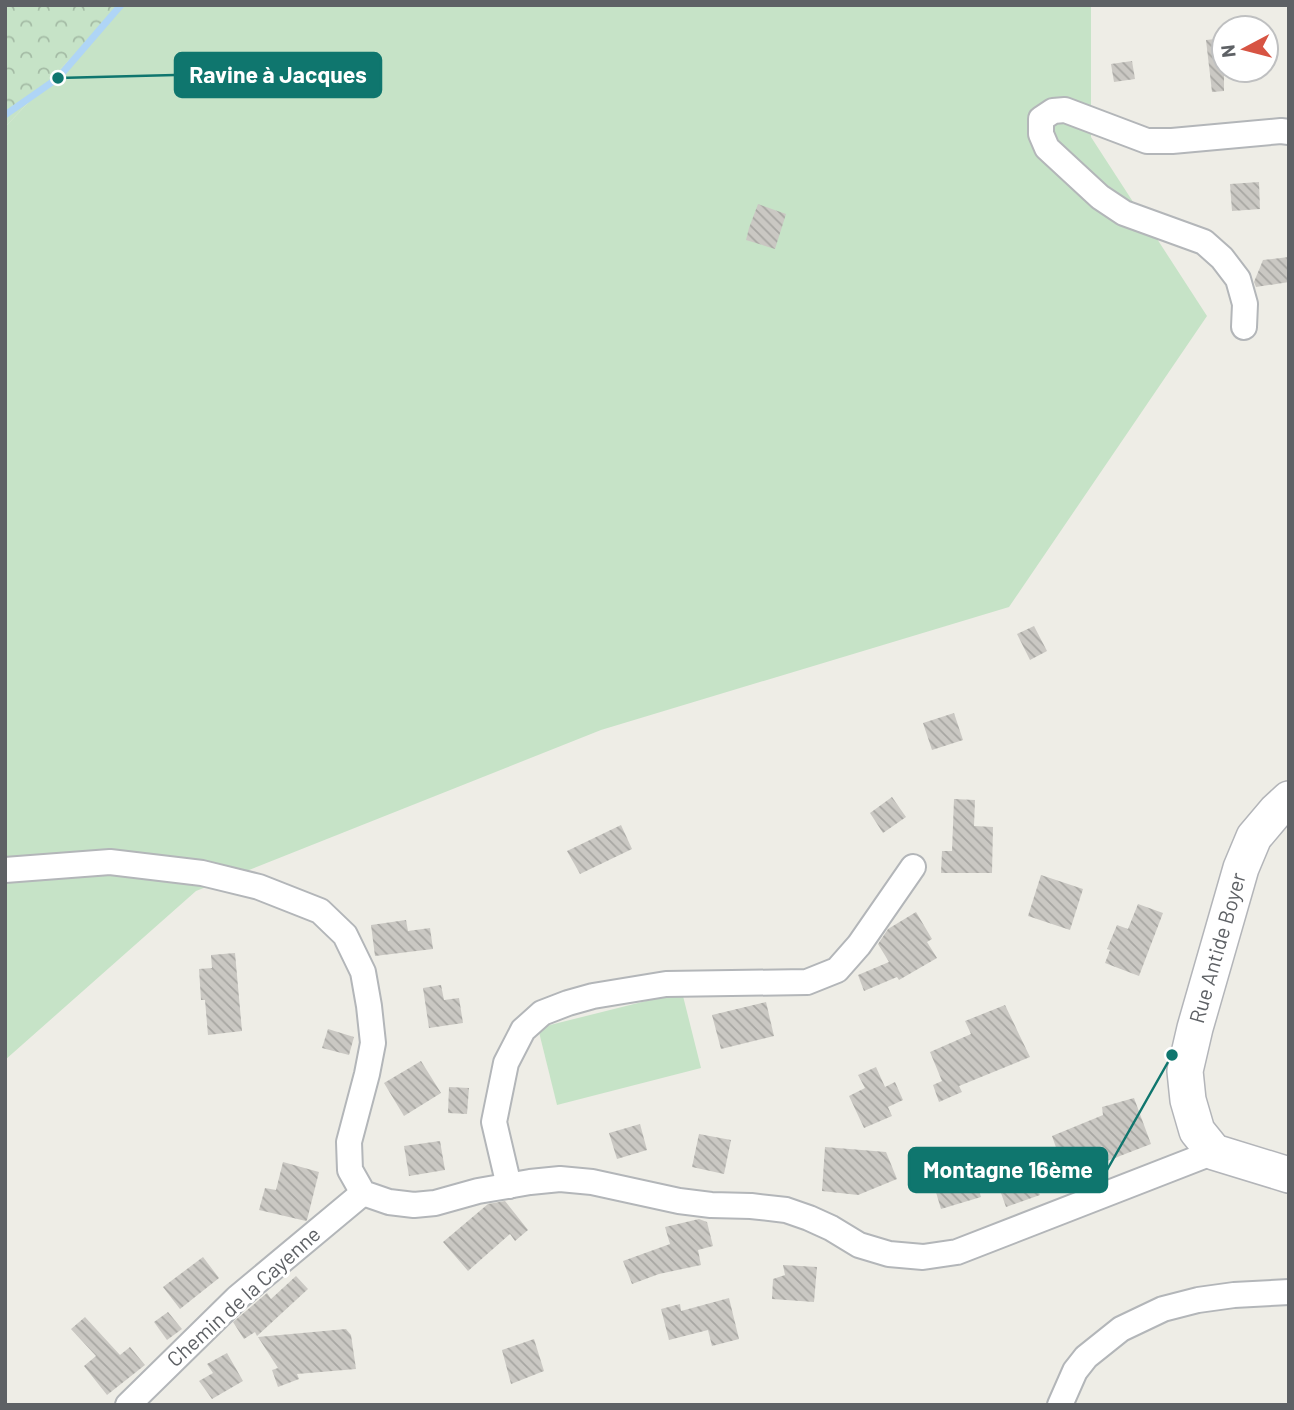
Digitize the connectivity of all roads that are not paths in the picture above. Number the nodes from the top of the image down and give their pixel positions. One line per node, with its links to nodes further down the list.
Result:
1 (1289, 132): 2 (street)
2 (1244, 327)
3 (1289, 799): 6 (main road, Rue Antide Boyer)
4 (913, 867): 10 (street)
5 (5, 870): 11 (street)
6 (1213, 1152): 8 (main road); 10 (street)
7 (1289, 1156): 8 (street)
8 (1249, 1164): 9 (main road)
9 (1289, 1175)
10 (509, 1186): 11 (street)
11 (363, 1192): 13 (street, Chemin de la Cayenne)
12 (1289, 1292): 14 (street)
13 (128, 1405)
14 (1060, 1405)

